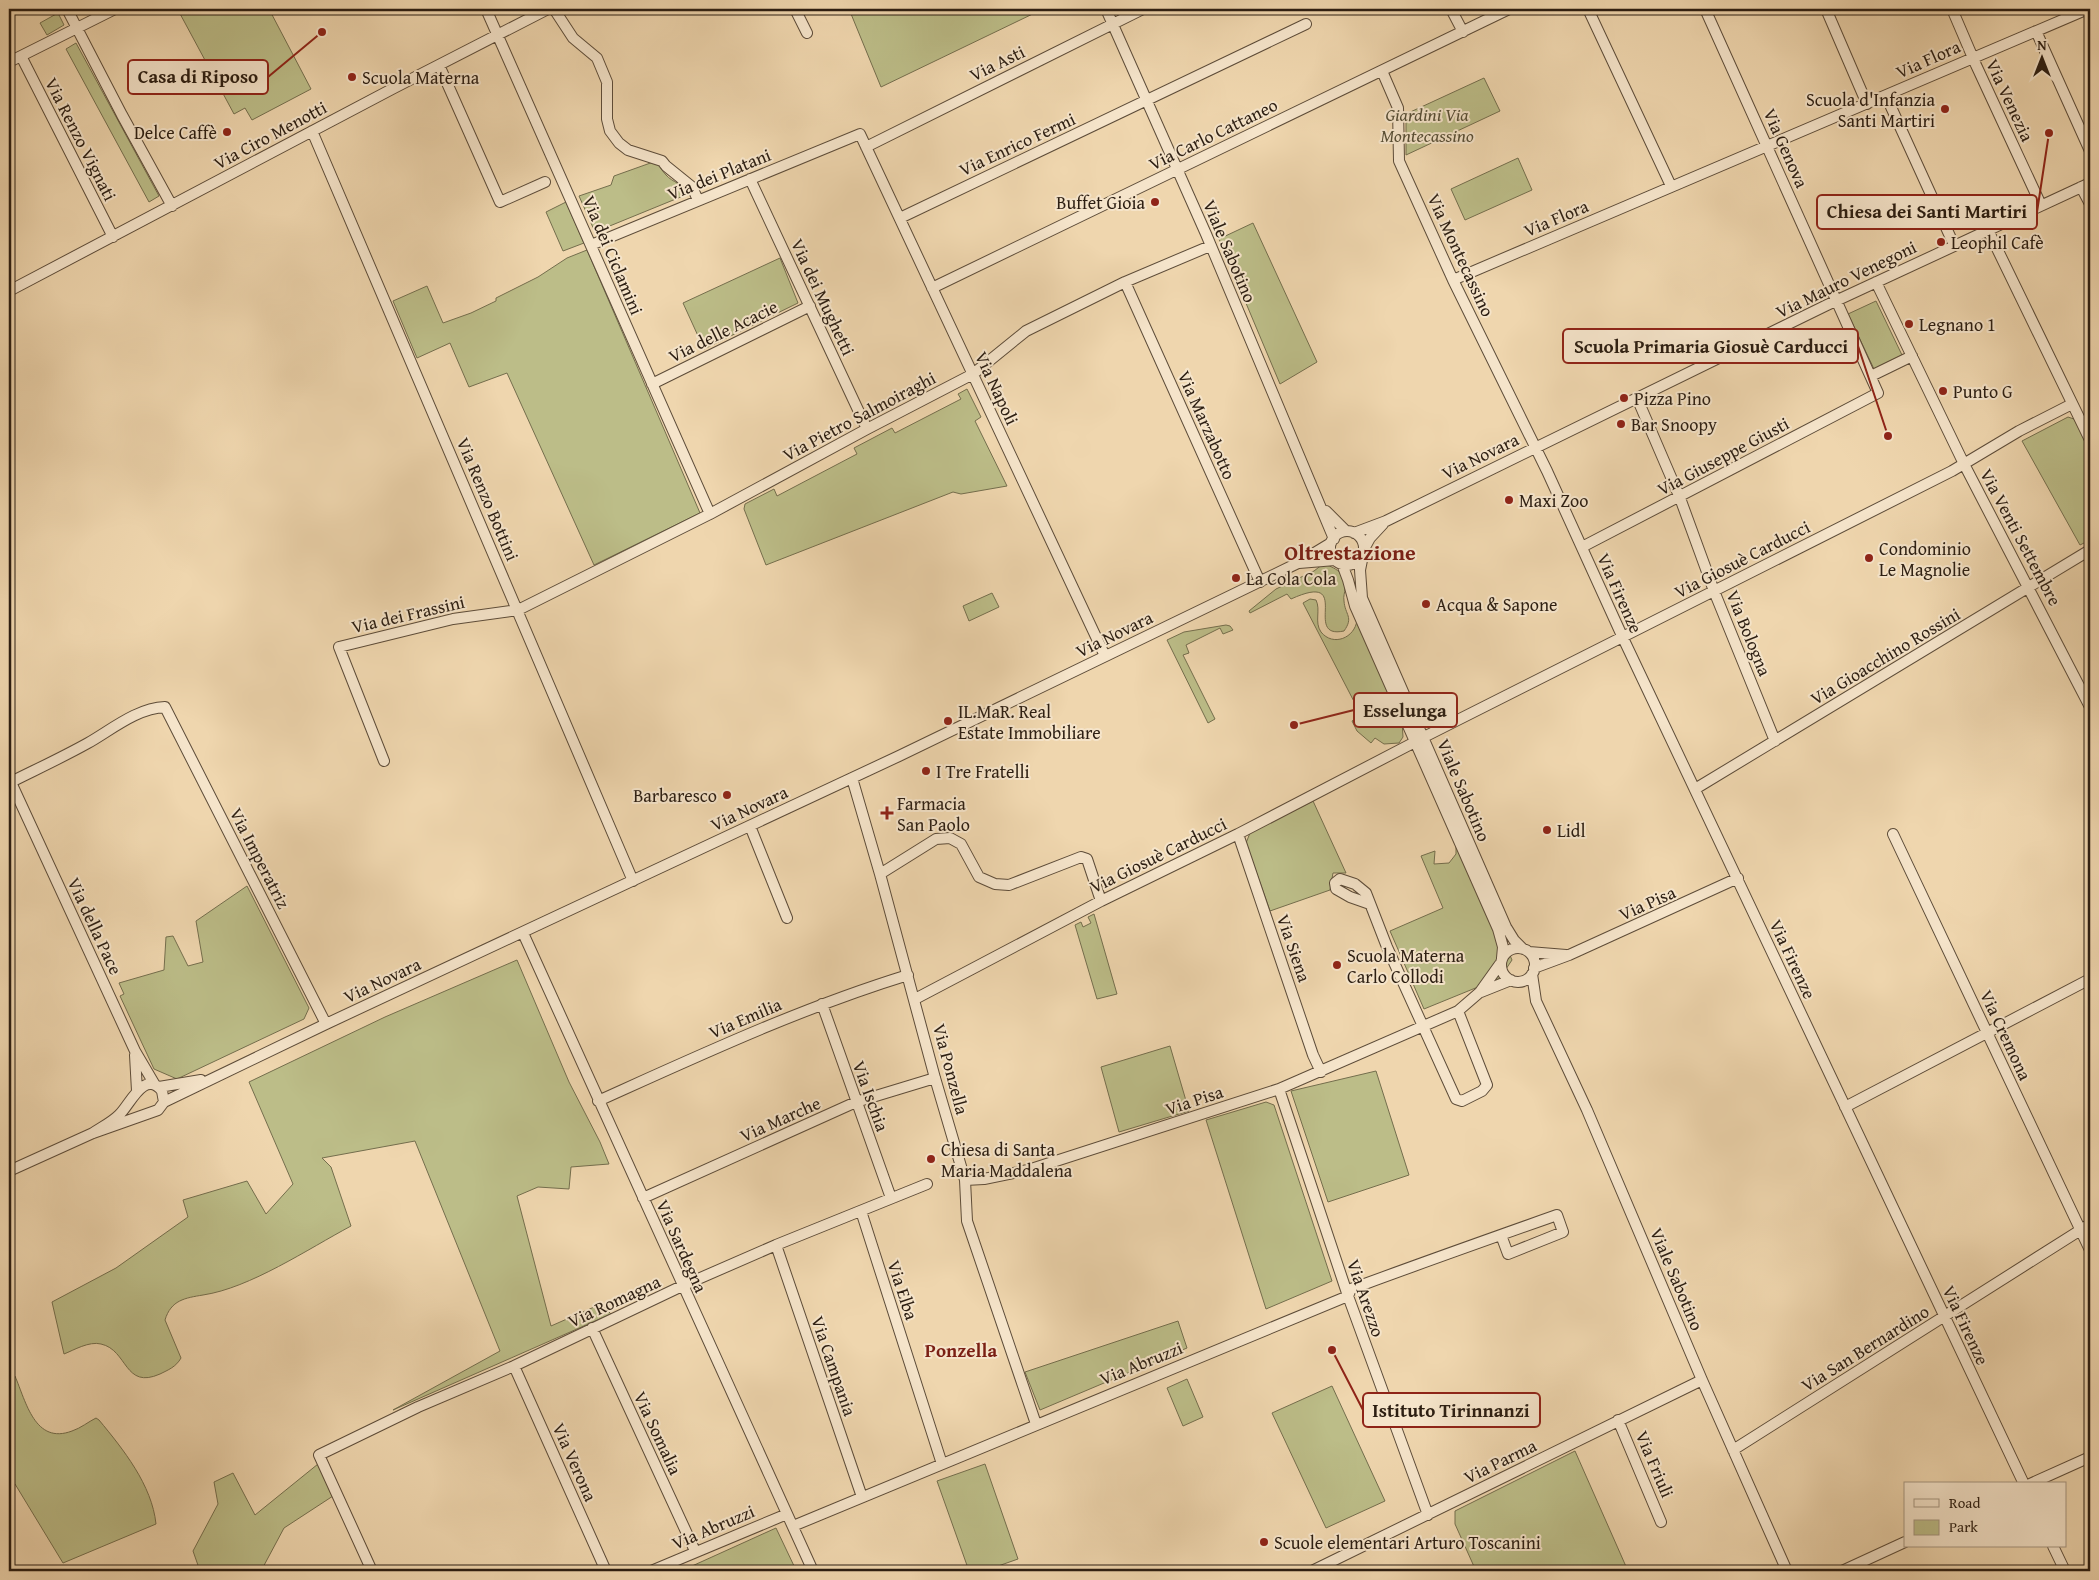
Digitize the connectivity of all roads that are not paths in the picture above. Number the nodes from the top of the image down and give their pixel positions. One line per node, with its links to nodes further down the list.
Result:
1 (67, 9): 18 (street)
2 (115, 9): 18 (street)
3 (486, 9): 22 (street, Via dei Ciclamini)
4 (548, 9): 22 (street, Via Ciro Menotti)
5 (554, 9): 41 (street)
6 (795, 9): 21 (street)
7 (1106, 9): 16 (street, Viale Sabotino)
8 (1143, 9): 16 (street, Via Asti)
9 (1451, 9): 20 (street)
10 (1509, 9): 20 (street, Via Carlo Cattaneo)
11 (1588, 9): 40 (street)
12 (1705, 9): 34 (street, Via Genova)
13 (1826, 9): 30 (street)
14 (1952, 9): 24 (street, Via Venezia)
15 (2088, 9): 19 (street, Via Flora)
16 (1113, 24): 29 (street, Viale Sabotino); 33 (street, Via Asti)
17 (1306, 24): 29 (street, Via Enrico Fermi)
18 (77, 28): 23 (street); 44 (street)
19 (2036, 31): 24 (street, Via Flora); 35 (street)
20 (1463, 32): 27 (street, Via Carlo Cattaneo)
21 (807, 33)
22 (499, 34): 26 (street, Via Ciro Menotti); 48 (street, Via dei Ciclamini)
23 (21, 56): 25 (street); 47 (street, Via Renzo Vignati)
24 (1972, 57): 28 (street, Via Flora); 43 (street, Via Venezia)
25 (9, 62)
26 (439, 65): 31 (street, Via Ciro Menotti); 38 (street)
27 (1382, 71): 36 (street, Via Carlo Cattaneo); 51 (street, Via Montecassino)
28 (1886, 96): 30 (street, Via Flora); 49 (street)
29 (1148, 100): 36 (street, Viale Sabotino); 45 (street, Via Enrico Fermi)
30 (1867, 104): 34 (street, Via Flora)
31 (312, 131): 44 (street, Via Ciro Menotti); 83 (street, Via Renzo Bottini)
32 (860, 134): 33 (street, Via Napoli); 37 (street, Via dei Platani)
33 (866, 146): 45 (street, Via Napoli)
34 (1768, 146): 40 (street, Via Flora); 56 (street, Via Genova)
35 (2090, 151)
36 (1177, 169): 50 (street, Viale Sabotino); 54 (street, Via Carlo Cattaneo)
37 (750, 179): 41 (street, Via dei Platani); 57 (street, Via dei Mughetti)
38 (545, 182)
39 (2086, 185): 42 (street); 43 (street, Via Mauro Venegoni)
40 (1671, 186): 51 (street, Via Flora)
41 (698, 200): 48 (street, Via dei Platani)
42 (2090, 204)
43 (2041, 205): 46 (street, Via Mauro Venegoni)
44 (172, 206): 47 (street, Via Ciro Menotti)
45 (900, 218): 54 (street, Via Napoli)
46 (1988, 230): 49 (street, Via Mauro Venegoni); 64 (street)
47 (113, 236): 55 (street, Via Ciro Menotti)
48 (592, 244): 61 (street, Via dei Ciclamini)
49 (1954, 245): 53 (street, Via Mauro Venegoni)
50 (1210, 246): 52 (street, Via Pietro Salmoiraghi); 70 (street, Viale Sabotino)
51 (1453, 280): 67 (street, Via Montecassino)
52 (1125, 282): 59 (street, Via Pietro Salmoiraghi); 80 (street, Via Marzabotto)
53 (1876, 282): 56 (street, Via Mauro Venegoni); 58 (street, Via Venti Settembre)
54 (932, 288): 59 (street, Via Napoli)
55 (9, 291)
56 (1836, 301): 60 (street, Via Genova); 63 (street, Via Mauro Venegoni)
57 (810, 306): 61 (street, Via delle Acacie); 65 (street, Via dei Mughetti)
58 (1912, 356): 60 (street); 68 (street, Via Venti Settembre)
59 (973, 374): 65 (street, Via Pietro Salmoiraghi); 85 (street, Via Napoli)
60 (1871, 376): 62 (street, Via Genova)
61 (652, 384): 71 (street, Via dei Ciclamini)
62 (1878, 393): 69 (street, Via Giuseppe Giusti)
63 (1637, 398): 67 (street, Via Mauro Venegoni); 69 (street, Via Bologna)
64 (2072, 404): 66 (street); 68 (street, Via Giosuè Carducci)
65 (867, 428): 71 (street, Via Pietro Salmoiraghi)
66 (2090, 440)
67 (1535, 447): 72 (street, Via Novara); 75 (street, Via Firenze)
68 (1964, 464): 81 (street, Via Venti Settembre); 82 (street, Via Giosuè Carducci)
69 (1680, 498): 75 (street, Via Giuseppe Giusti); 82 (street, Via Bologna)
70 (1321, 506): 73 (street, Viale Sabotino); 74 (street, Viale Sabotino)
71 (710, 514): 83 (street, Via Pietro Salmoiraghi)
72 (1386, 522): 73 (street, Via Novara); 77 (street, Via Novara)
73 (1350, 532): 74 (street); 77 (street)
74 (1332, 541): 78 (street); 79 (street, Via Novara)
75 (1582, 547): 84 (street, Via Firenze)
76 (2090, 550): 81 (street, Via Gioacchino Rossini)
77 (1364, 552): 78 (street); 87 (street, Viale Sabotino)
78 (1338, 562): 79 (street, Via Novara); 87 (street, Viale Sabotino)
79 (1298, 563): 80 (street, Via Novara)
80 (1260, 582): 85 (street, Via Novara)
81 (2030, 588): 86 (street, Via Venti Settembre); 88 (street, Via Gioacchino Rossini)
82 (1714, 591): 84 (street, Via Giosuè Carducci); 88 (street, Via Bologna)
83 (518, 610): 89 (street, Via dei Frassini); 98 (street, Via Renzo Bottini)
84 (1623, 638): 87 (street, Via Giosuè Carducci); 92 (street, Via Firenze)
85 (1105, 656): 90 (street, Via Novara)
86 (2090, 707)
87 (1419, 740): 94 (street, Via Giosuè Carducci); 103 (street, Viale Sabotino); 105 (street, Viale Sabotino)
88 (1775, 741): 92 (street, Via Gioacchino Rossini)
89 (384, 761)
90 (852, 778): 93 (street, Via Novara); 96 (street, Via Ponzella)
91 (10, 780): 115 (street, Via Imperatriz); 118 (street, Via della Pace)
92 (1695, 789): 97 (street, Via Firenze)
93 (750, 826): 98 (street, Via Novara); 101 (street)
94 (1238, 834): 99 (street, Via Giosuè Carducci); 119 (street, Via Siena)
95 (1893, 834): 117 (street, Via Cremona)
96 (880, 874): 99 (street); 107 (street, Via Ponzella)
97 (1738, 878): 104 (street, Via Pisa); 128 (street, Via Firenze)
98 (633, 881): 102 (street, Via Novara)
99 (1100, 901): 111 (street, Via Giosuè Carducci)
100 (1370, 904): 116 (street)
101 (787, 918)
102 (522, 933): 115 (street, Via Novara); 125 (street, Via Sardegna)
103 (1526, 951): 104 (street, Via Pisa); 105 (street); 106 (street)
104 (1569, 955): 106 (street, Via Pisa)
105 (1501, 961): 109 (street); 110 (street, Via Pisa)
106 (1533, 972): 109 (street); 112 (street, Viale Sabotino)
107 (908, 975): 111 (street, Via Ponzella); 113 (street, Via Emilia)
108 (2090, 980): 117 (street)
109 (1515, 981): 110 (street, Via Pisa); 112 (street, Viale Sabotino)
110 (1480, 992): 114 (street, Via Pisa)
111 (915, 998): 121 (street, Via Ponzella)
112 (1536, 1001): 147 (street, Viale Sabotino)
113 (822, 1004): 125 (street, Via Emilia); 127 (street, Via Ischia)
114 (1458, 1011): 116 (street, Via Pisa); 116 (street)
115 (326, 1024): 120 (street, Via Novara)
116 (1424, 1025): 119 (street, Via Pisa)
117 (1987, 1032): 128 (street); 138 (street, Via Cremona)
118 (135, 1051): 122 (street, Via della Pace); 124 (street)
119 (1321, 1072): 123 (street, Via Pisa)
120 (211, 1078): 122 (street, Via Novara); 126 (street, Via Novara)
121 (935, 1078): 127 (street, Via Marche); 132 (street, Via Ponzella)
122 (157, 1086): 124 (street, Via Novara); 126 (street)
123 (1279, 1090): 132 (street, Via Pisa); 143 (street, Via Arezzo)
124 (136, 1093): 129 (street); 130 (street, Via Novara)
125 (598, 1101): 134 (street, Via Sardegna)
126 (164, 1102): 129 (street, Via Novara)
127 (856, 1102): 134 (street, Via Marche); 135 (street, Via Ischia)
128 (1845, 1107): 144 (street, Via Firenze)
129 (149, 1113): 130 (street, Via Novara)
130 (93, 1133): 131 (street, Via Novara)
131 (9, 1171)
132 (965, 1180): 149 (street, Via Ponzella)
133 (927, 1184): 135 (street, Via Romagna)
134 (643, 1198): 142 (street, Via Sardegna)
135 (892, 1198): 136 (street, Via Romagna)
136 (861, 1211): 140 (street, Via Romagna); 152 (street, Via Elba)
137 (2090, 1224): 138 (street, Via San Bernardino)
138 (2081, 1230): 141 (street, Via Cremona); 144 (street, Via San Bernardino)
139 (1502, 1235): 139 (street, Via Abruzzi); 143 (street, Via Abruzzi)
140 (776, 1245): 142 (street, Via Romagna); 155 (street, Via Campania)
141 (2090, 1250)
142 (678, 1288): 145 (street, Via Romagna); 156 (street, Via Sardegna)
143 (1348, 1296): 149 (street, Via Abruzzi); 157 (street, Via Arezzo)
144 (1945, 1317): 150 (street, Via San Bernardino); 153 (street, Via Firenze)
145 (592, 1328): 146 (street, Via Romagna); 162 (street, Via Somalia)
146 (514, 1366): 164 (street, Via Romagna); 165 (street, Via Verona)
147 (1702, 1380): 148 (street, Via Parma); 150 (street, Viale Sabotino)
148 (1618, 1420): 157 (street, Via Parma); 158 (street, Via Friuli)
149 (1036, 1424): 152 (street, Via Abruzzi)
150 (1733, 1450): 168 (street, Viale Sabotino)
151 (2090, 1457): 154 (street)
152 (942, 1464): 155 (street, Via Abruzzi)
153 (2023, 1482)
154 (2034, 1482)
155 (862, 1497): 159 (street, Via Abruzzi)
156 (787, 1514): 159 (street, Via Sardegna); 162 (street, Via Abruzzi)
157 (1428, 1515): 167 (street, Via Parma)
158 (1661, 1522)
159 (793, 1526): 163 (street, Via Sardegna)
160 (1904, 1542): 169 (street)
161 (2054, 1548): 170 (street)
162 (695, 1551): 166 (street, Via Abruzzi)
163 (809, 1570)
164 (372, 1571)
165 (606, 1571)
166 (651, 1571)
167 (1312, 1571)
168 (1787, 1571)
169 (1842, 1571)
170 (2065, 1571)

